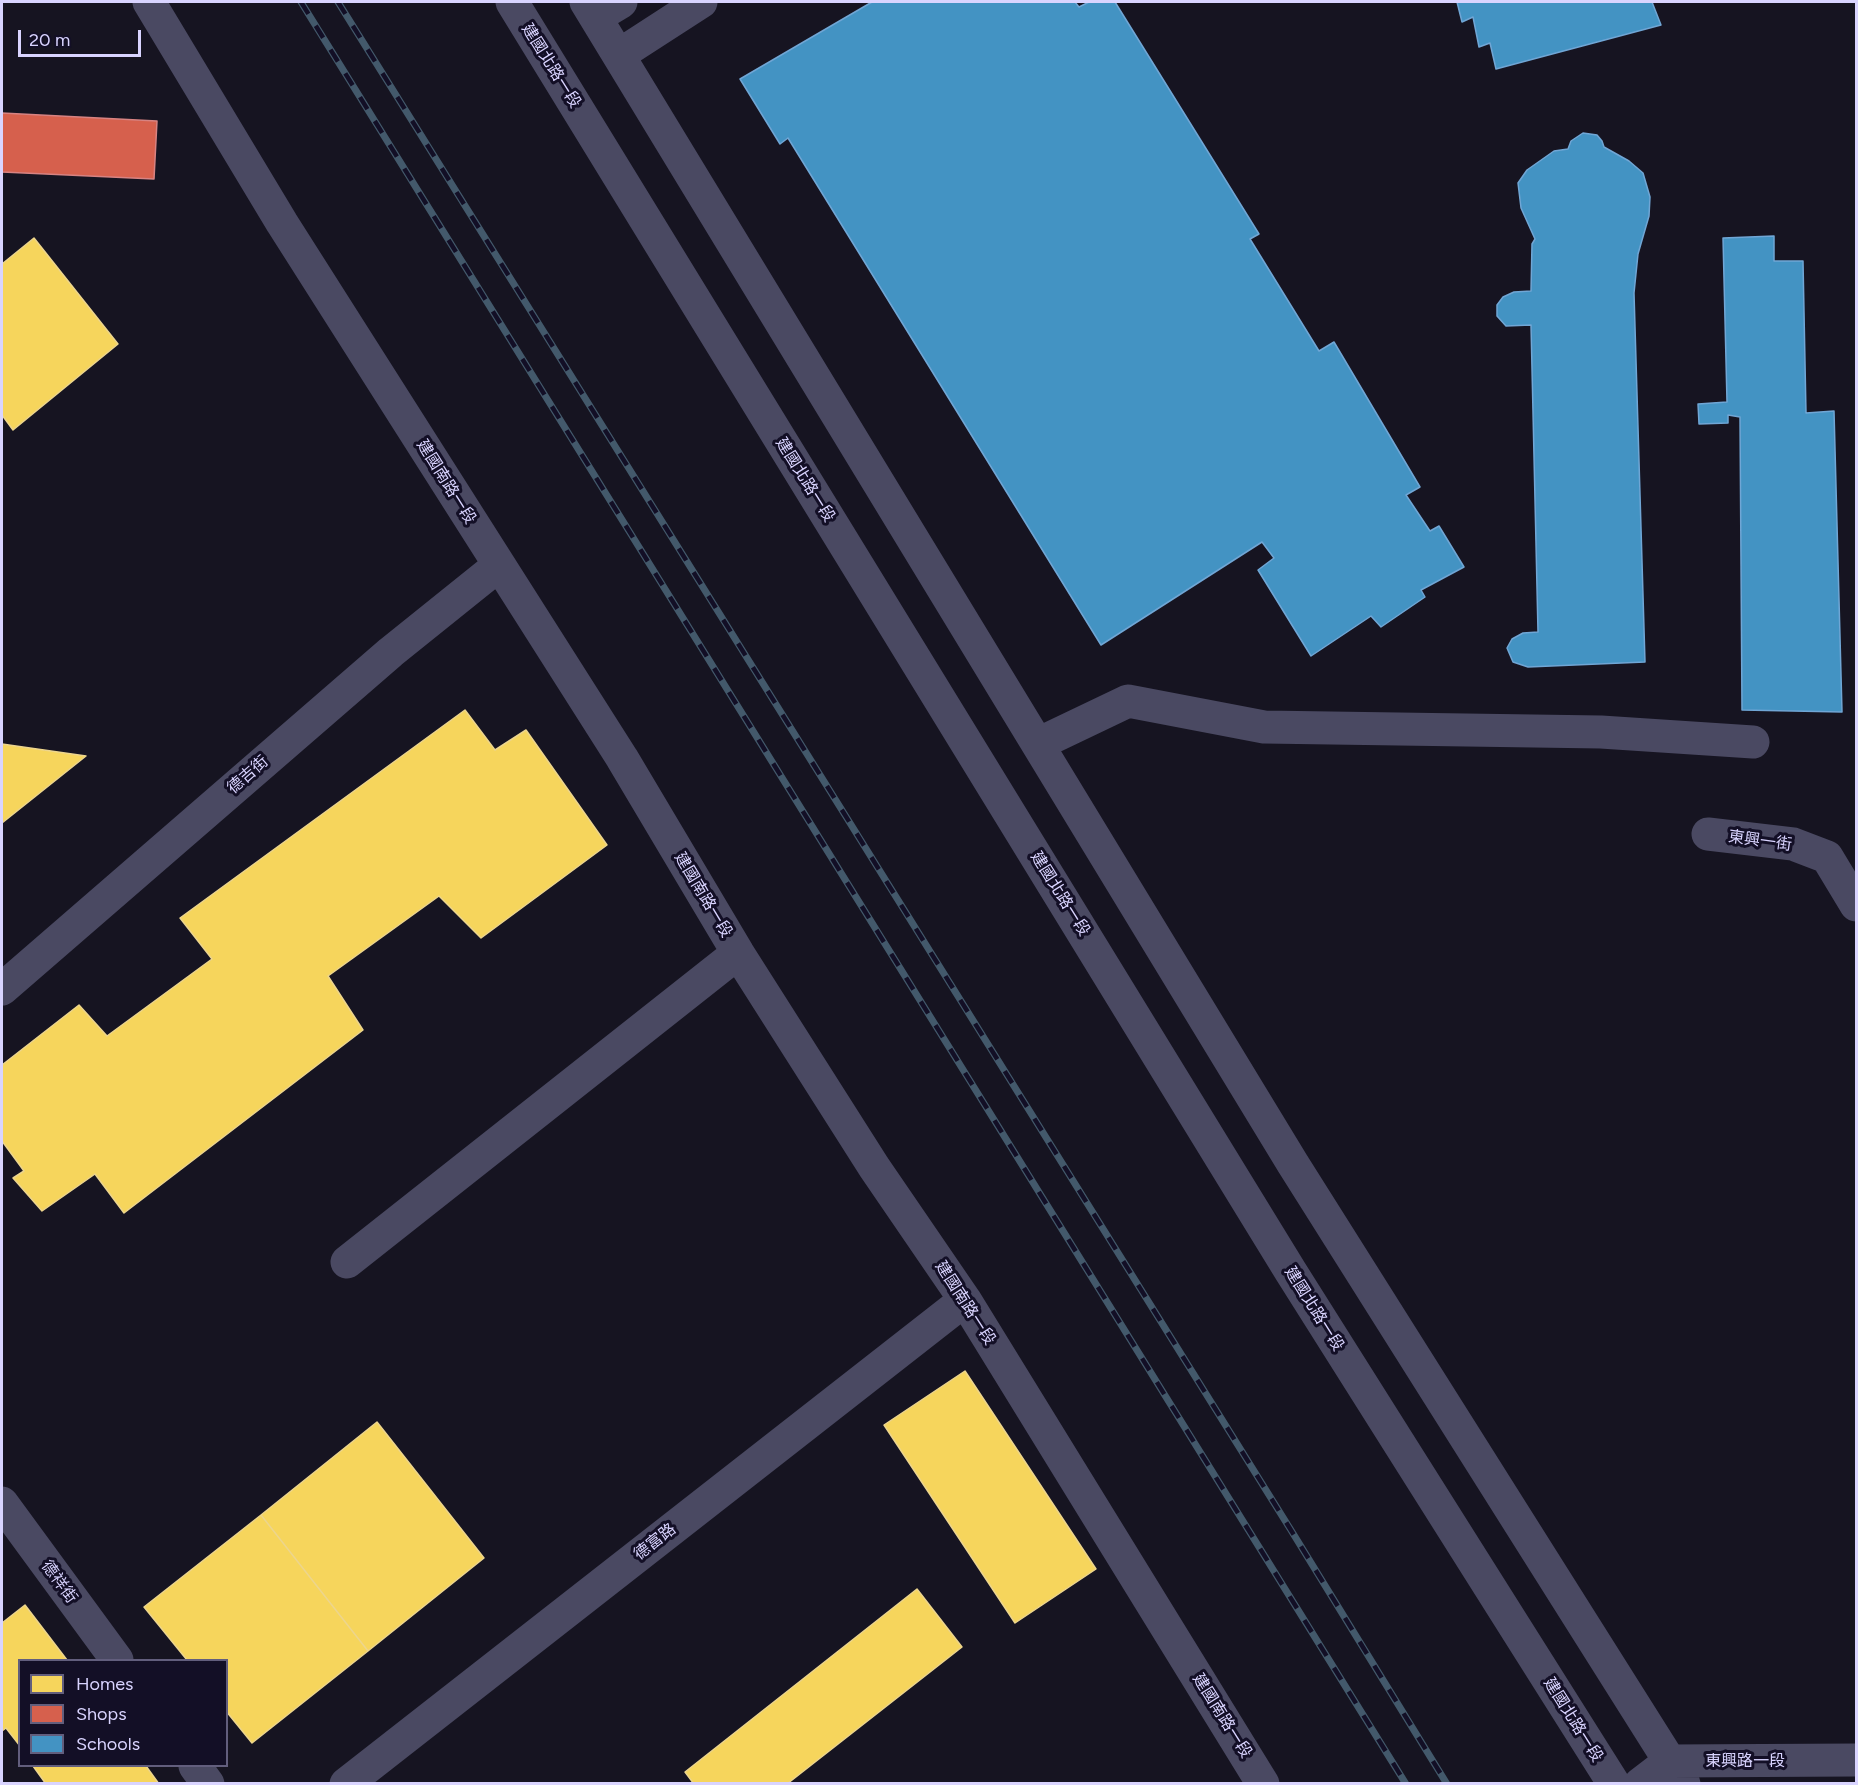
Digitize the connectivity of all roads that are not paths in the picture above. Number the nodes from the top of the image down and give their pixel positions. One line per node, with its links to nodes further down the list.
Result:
1 (149, 2): 6 (street, 建國南路一段)
2 (512, 2): 23 (street, 建國北路一段)
3 (701, 2): 5 (street)
4 (601, 7): 5 (street)
5 (619, 55): 8 (street)
6 (498, 566): 11 (street, 建國南路一段); 12 (street, 德吉街)
7 (1754, 742): 8 (street)
8 (1038, 744): 19 (street)
9 (1708, 834): 10 (street, 東興一街)
10 (1857, 905)
11 (738, 954): 13 (street); 14 (street, 建國南路一段)
12 (2, 989)
13 (347, 1262)
14 (965, 1300): 21 (street, 德富路); 22 (street, 建國南路一段)
15 (2, 1506): 16 (street, 德祥街)
16 (116, 1659)
17 (1857, 1760): 19 (street, 東興路一段)
18 (196, 1767): 20 (street)
19 (1677, 1772): 24 (street)
20 (208, 1784)
21 (346, 1784)
22 (1263, 1784)
23 (1614, 1784)
24 (1640, 1784)

